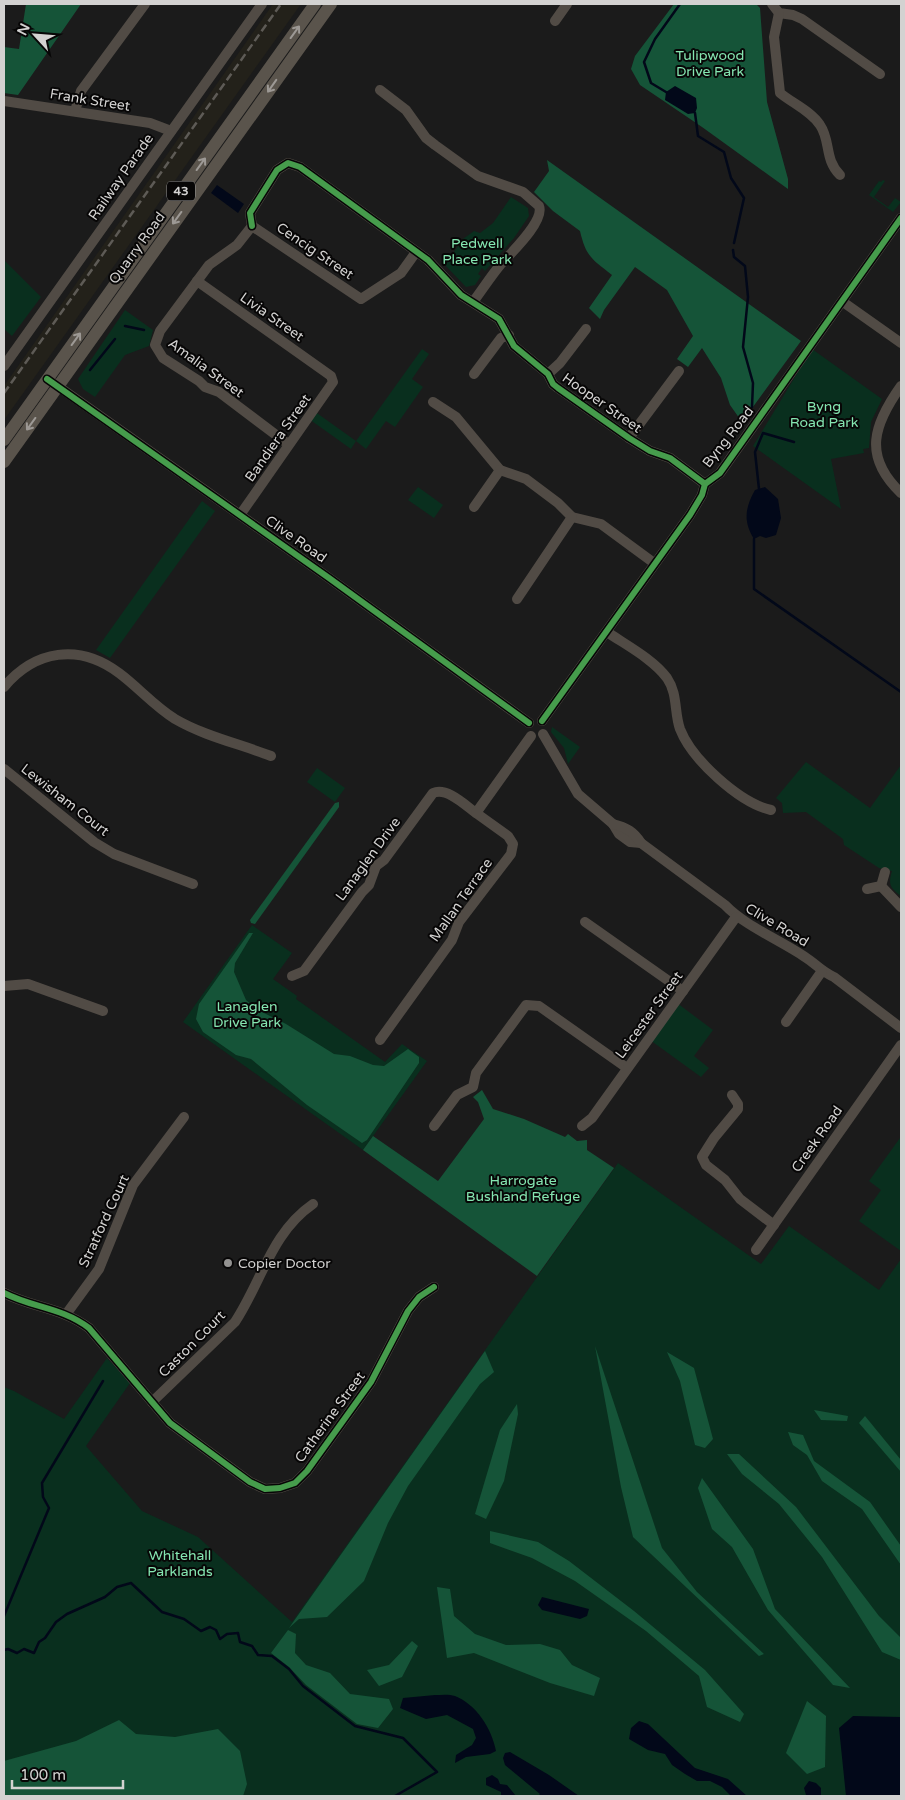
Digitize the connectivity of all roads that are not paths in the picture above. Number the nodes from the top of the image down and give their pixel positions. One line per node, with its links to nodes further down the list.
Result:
1 (145, 4): 12 (street)
2 (262, 4): 13 (street, Railway Parade)
3 (315, 4): 18 (main road, Quarry Road / 43, one-way to 3)
4 (330, 4): 18 (main road, Quarry Road / 43, one-way to 18)
5 (567, 4): 8 (street)
6 (772, 4): 7 (street)
7 (779, 13): 9 (street); 14 (street)
8 (555, 21)
9 (880, 74)
10 (380, 90): 20 (street)
11 (4, 100): 12 (street, Frank Street)
12 (76, 111): 13 (street, Frank Street)
13 (171, 131): 25 (street, Railway Parade)
14 (840, 175)
15 (901, 218): 21 (street, Byng Road)
16 (252, 226): 17 (street, Cencig Street); 17 (street, Hooper Street); 19 (street, Amalia Street)
17 (416, 252): 20 (street, Hooper Street)
18 (132, 271): 30 (main road, Quarry Road / 43)
19 (197, 281): 29 (street, Livia Street); 35 (street, Amalia Street)
20 (473, 302): 23 (street, Hooper Street)
21 (843, 302): 24 (street); 38 (street, Byng Road)
22 (586, 329): 28 (street)
23 (509, 335): 27 (street); 28 (street, Hooper Street)
24 (901, 342)
25 (4, 366)
26 (679, 371): 33 (street)
27 (474, 374)
28 (548, 374): 33 (street, Hooper Street)
29 (331, 376): 35 (street, Bandiera Street)
30 (53, 382): 34 (main road, Quarry Road / 43); 36 (main road, Quarry Road / 43, one-way to 36); 41 (street, Clive Road)
31 (901, 386): 39 (street)
32 (433, 402): 37 (street)
33 (629, 438): 38 (street, Hooper Street)
34 (4, 440)
35 (288, 444): 41 (street, Bandiera Street)
36 (4, 462)
37 (500, 470): 40 (street); 42 (street)
38 (705, 484): 43 (street, Byng Road)
39 (901, 493)
40 (474, 508)
41 (240, 515): 48 (street, Clive Road)
42 (572, 517): 43 (street); 44 (street)
43 (654, 564): 45 (street, Byng Road)
44 (517, 599)
45 (607, 632): 47 (street, Byng Road); 53 (street)
46 (4, 687): 51 (street)
47 (542, 721): 48 (street); 49 (street)
48 (529, 723): 50 (street)
49 (543, 734): 50 (street); 60 (street, Clive Road)
50 (531, 736): 54 (street)
51 (272, 756)
52 (4, 769): 56 (street, Lewisham Court)
53 (771, 810)
54 (476, 813): 63 (street, Lanaglen Drive); 69 (street, Mallan Terrace)
55 (885, 872): 57 (street)
56 (193, 884)
57 (881, 886): 58 (street); 59 (street)
58 (867, 889)
59 (901, 907)
60 (736, 917): 62 (street, Clive Road); 65 (street, Leicester Street)
61 (585, 922): 65 (street)
62 (822, 971): 67 (street); 68 (street, Clive Road)
63 (292, 976)
64 (4, 986): 66 (street)
65 (684, 991): 71 (street, Leicester Street)
66 (104, 1011)
67 (786, 1022)
68 (901, 1028)
69 (380, 1040)
70 (901, 1045): 77 (street, Creek Road)
71 (627, 1068): 74 (street); 75 (street, Leicester Street)
72 (732, 1095): 77 (street)
73 (184, 1117): 81 (street, Stratford Court)
74 (434, 1126)
75 (582, 1126)
76 (313, 1204): 82 (street, Caston Court)
77 (774, 1225): 78 (street, Creek Road)
78 (756, 1250)
79 (434, 1287): 82 (street, Catherine Street)
80 (4, 1293): 81 (street, Catherine Street)
81 (67, 1313): 82 (street, Catherine Street)
82 (152, 1402)

